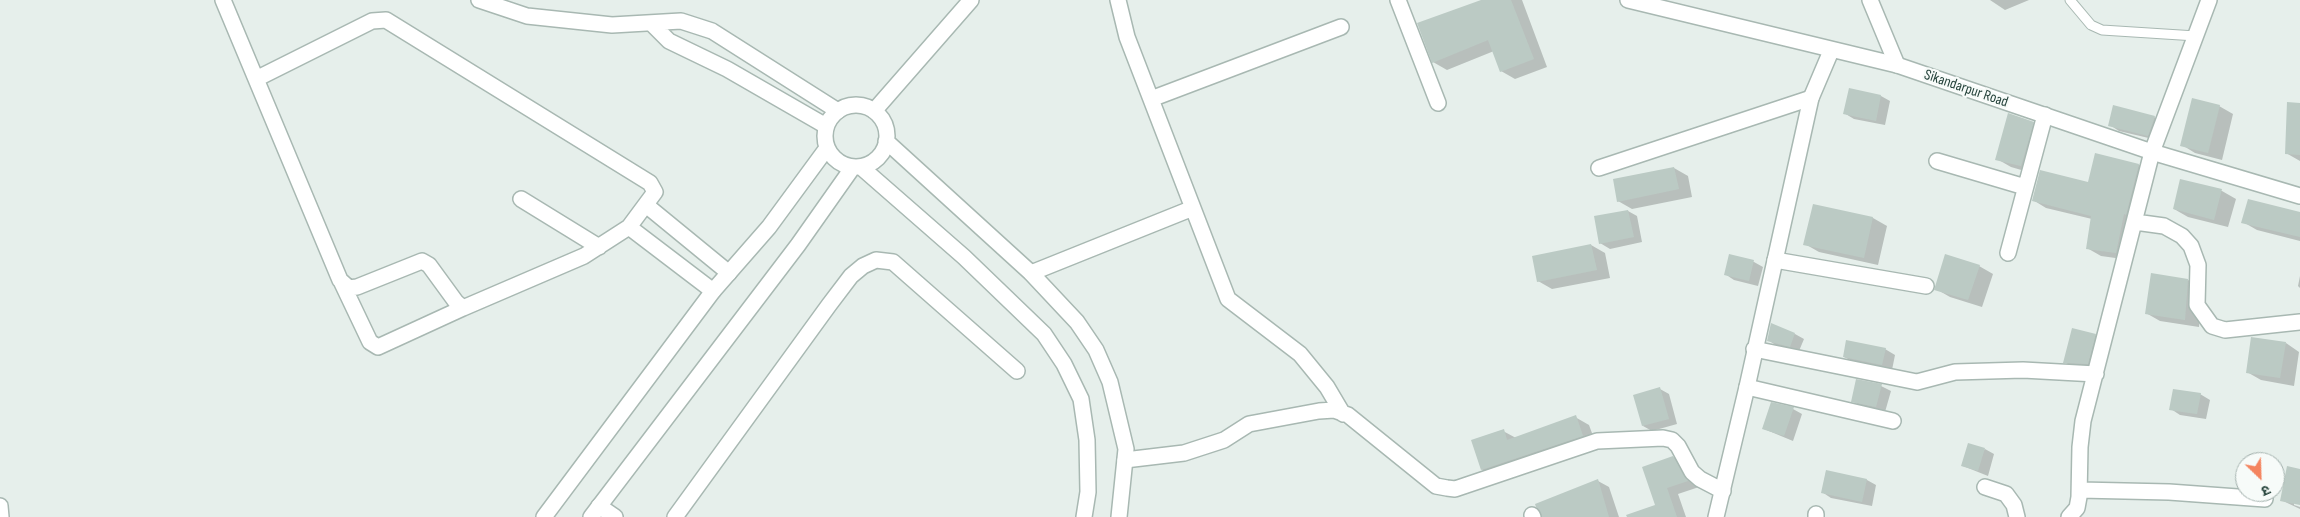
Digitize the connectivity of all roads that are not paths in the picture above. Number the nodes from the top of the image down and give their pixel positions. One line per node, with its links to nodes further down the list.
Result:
1 (223, 0): 15 (street)
2 (479, 0): 10 (street)
3 (971, 0): 20 (street)
4 (1118, 0): 16 (street)
5 (1398, 0): 18 (street)
6 (1628, 0): 13 (street, Sikandarpur Road)
7 (1870, 0): 14 (street)
8 (2070, 0): 12 (lane)
9 (2209, 0): 12 (street)
10 (652, 24): 19 (street); 22 (street)
11 (1341, 27): 16 (street)
12 (2196, 36): 25 (street)
13 (1831, 51): 14 (street, Sikandarpur Road); 17 (street)
14 (1897, 65): 21 (street, Sikandarpur Road)
15 (256, 79): 32 (street); 41 (street)
16 (1151, 98): 33 (street)
17 (1811, 98): 28 (street); 38 (street)
18 (1438, 103)
19 (838, 111): 20 (street); 22 (street)
20 (874, 111): 23 (street)
21 (2044, 115): 25 (street, Sikandarpur Road); 29 (street)
22 (826, 126): 24 (street)
23 (886, 141): 27 (street); 40 (street)
24 (827, 148): 27 (street); 39 (street)
25 (2152, 152): 30 (street, Sikandarpur Road); 34 (street)
26 (1937, 160): 29 (street)
27 (857, 167): 58 (street); 63 (street)
28 (1599, 168)
29 (2025, 188): 37 (street)
30 (2300, 196)
31 (522, 199): 36 (street)
32 (646, 205): 35 (street); 39 (street)
33 (1193, 208): 40 (street); 50 (street)
34 (2134, 222): 45 (street); 48 (street)
35 (629, 227): 36 (street); 43 (street)
36 (599, 247): 44 (street)
37 (2008, 253)
38 (1775, 260): 42 (street); 46 (street)
39 (729, 273): 43 (street)
40 (1031, 273): 52 (street)
41 (340, 280): 44 (street); 44 (street)
42 (1926, 286)
43 (713, 291): 60 (street)
44 (463, 308)
45 (2300, 322)
46 (1754, 349): 48 (street); 49 (street)
47 (1017, 371): 62 (street)
48 (2096, 374): 54 (street)
49 (1748, 386): 51 (street); 55 (street)
50 (1343, 414): 52 (street); 55 (street)
51 (1893, 421)
52 (1125, 460): 64 (street)
53 (1985, 487): 66 (street)
54 (2080, 490): 56 (street); 67 (street)
55 (1723, 491): 65 (street)
56 (2235, 497)
57 (0, 506): 59 (street)
58 (595, 511): 61 (street)
59 (2, 517)
60 (544, 517)
61 (615, 517)
62 (674, 517)
63 (1084, 517)
64 (1119, 517)
65 (1716, 517)
66 (2017, 517)
67 (2069, 517)

